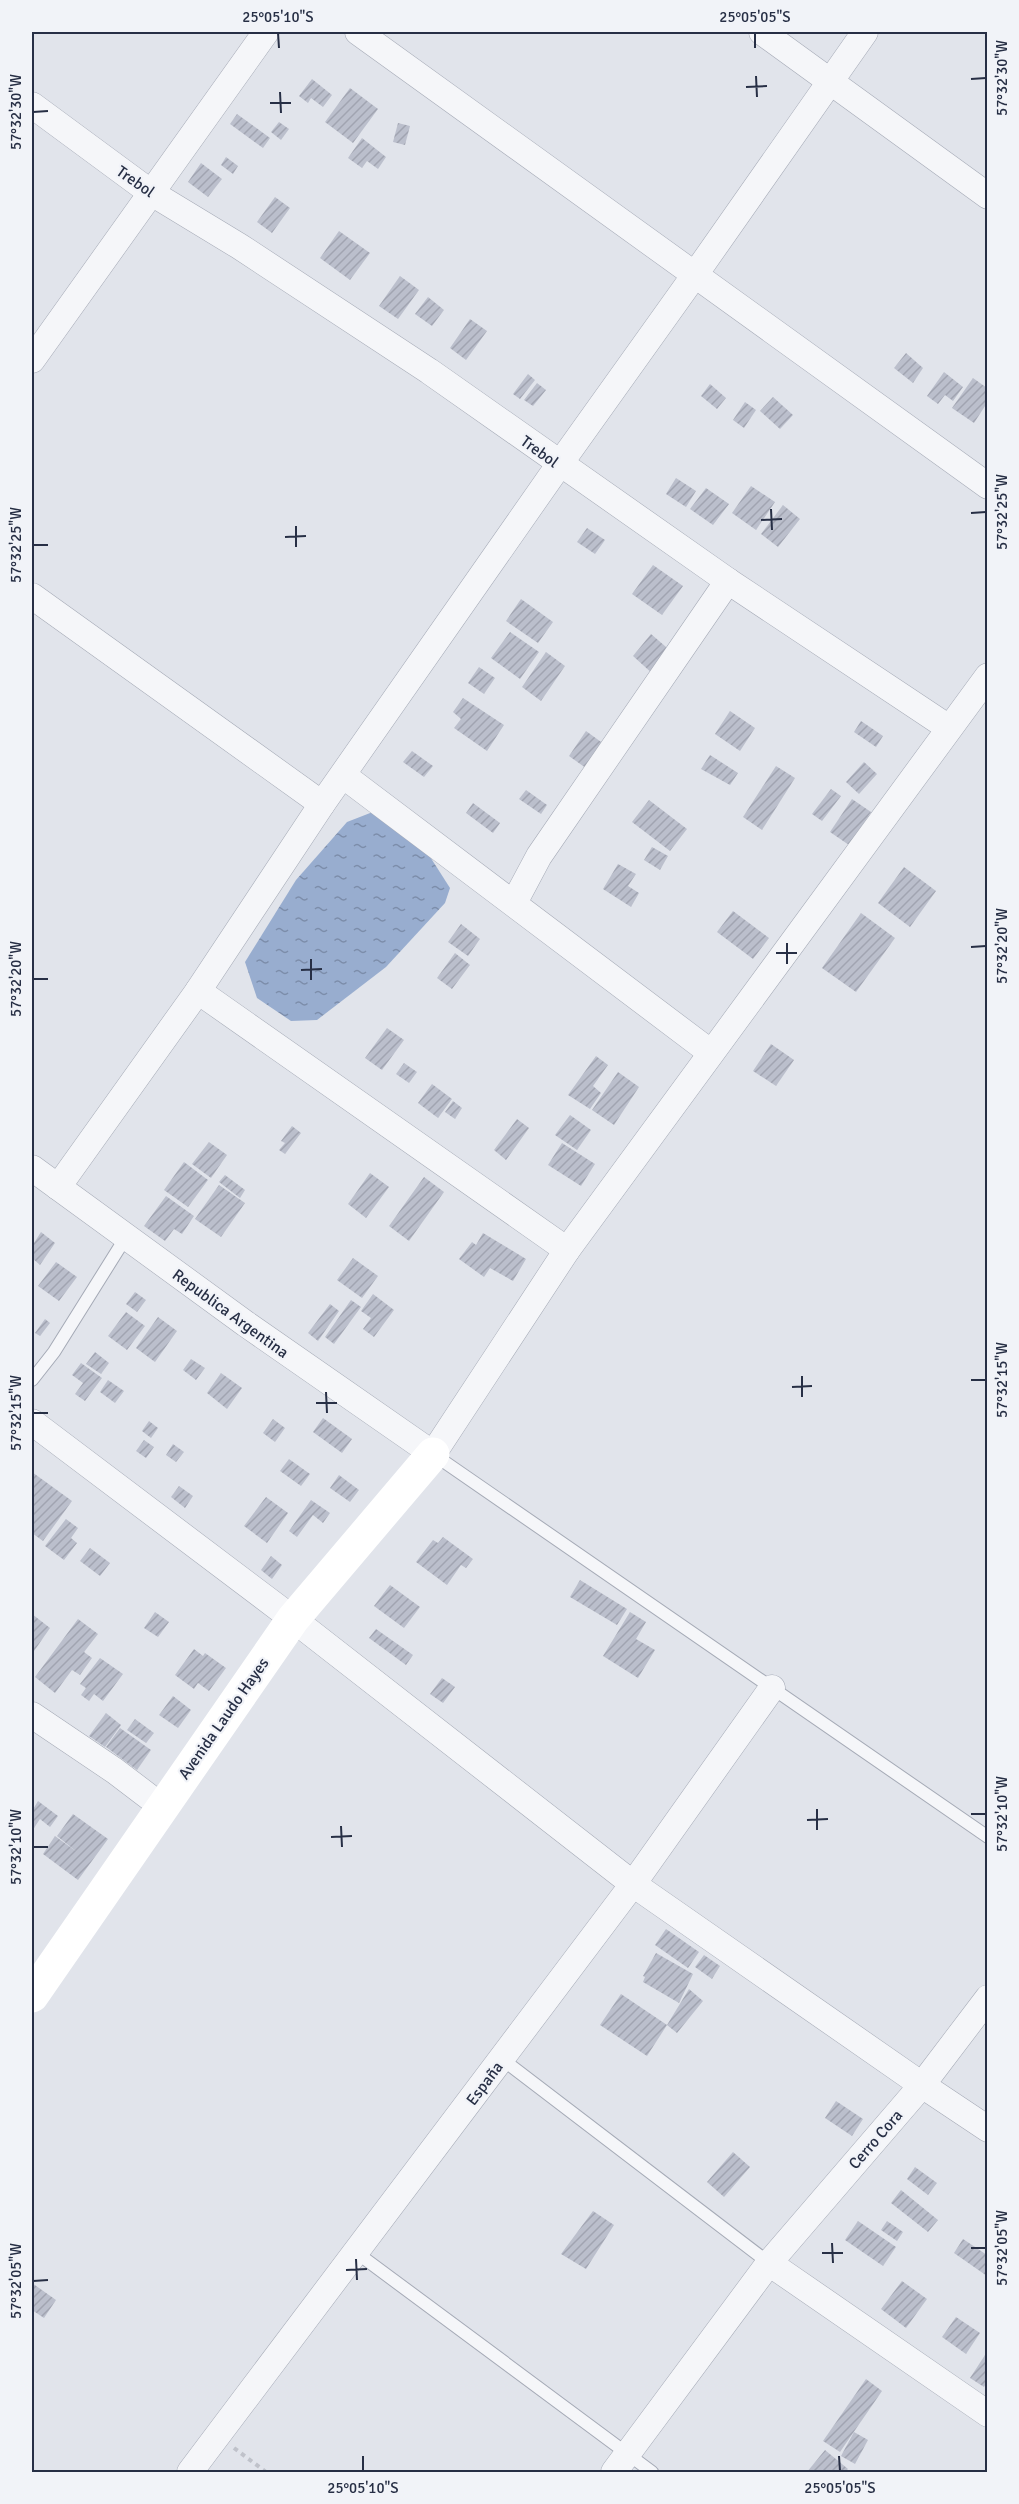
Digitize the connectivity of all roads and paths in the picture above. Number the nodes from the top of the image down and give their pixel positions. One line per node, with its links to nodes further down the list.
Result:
1 (266, 32): 7 (street)
2 (358, 32): 9 (street)
3 (762, 32): 5 (street)
4 (865, 32): 5 (street)
5 (828, 80): 8 (street); 9 (street)
6 (32, 105): 7 (street, Trebol)
7 (150, 192): 10 (street); 11 (street, Trebol)
8 (987, 196)
9 (694, 276): 11 (street); 12 (street)
10 (32, 360)
11 (559, 465): 13 (street, Trebol); 17 (street)
12 (987, 486)
13 (728, 581): 16 (street, Trebol); 19 (street)
14 (32, 596): 18 (street)
15 (987, 676): 16 (street)
16 (949, 728): 21 (street)
17 (344, 776): 18 (street); 19 (street)
18 (322, 804): 20 (street)
19 (513, 903): 21 (street)
20 (198, 991): 23 (street); 25 (street)
21 (710, 1052): 25 (street)
22 (32, 1168): 23 (street, Republica Argentina)
23 (58, 1187): 24 (street, Republica Argentina)
24 (126, 1237): 26 (lane); 28 (street, Republica Argentina)
25 (567, 1250): 28 (street)
26 (32, 1380)
27 (32, 1422): 29 (street)
28 (433, 1454): 29 (street, Avenida Laudo Hayes); 30 (lane)
29 (293, 1619): 32 (street, Avenida Laudo Hayes); 34 (street)
30 (772, 1688): 33 (lane); 34 (street, España)
31 (32, 1715): 32 (street)
32 (161, 1806): 35 (street, Avenida Laudo Hayes)
33 (987, 1837)
34 (633, 1884): 37 (street, España); 38 (street)
35 (32, 1996)
36 (987, 1998): 38 (street, Cerro Cora)
37 (502, 2059): 40 (street, España); 41 (lane)
38 (922, 2085): 39 (street); 41 (street, Cerro Cora)
39 (987, 2129)
40 (357, 2253): 43 (street, España); 44 (lane)
41 (769, 2264): 42 (street); 44 (street, Cerro Cora)
42 (987, 2414)
43 (219, 2437): 45 (street, España); 46 (path)
44 (620, 2464): 47 (lane)
45 (190, 2472)
46 (266, 2472)
47 (652, 2472)

